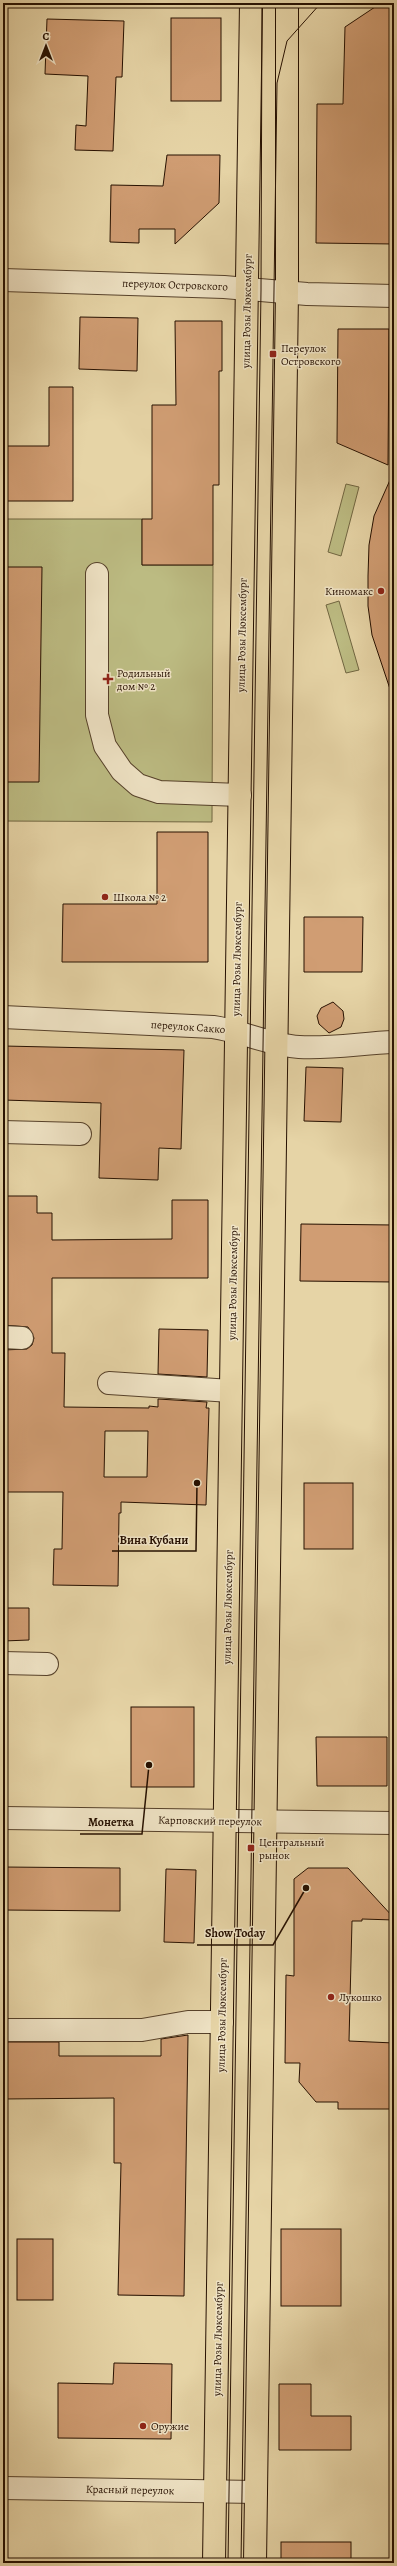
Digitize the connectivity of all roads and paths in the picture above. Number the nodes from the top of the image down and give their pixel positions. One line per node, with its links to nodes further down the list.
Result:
1 (251, 3): 4 (main road, улица Розы Люксембург)
2 (287, 3): 5 (main road)
3 (3, 280): 4 (street, переулок Островского)
4 (248, 289): 5 (street, переулок Островского); 8 (main road, улица Розы Люксембург)
5 (287, 292): 6 (street, переулок Островского); 12 (main road)
6 (394, 296)
7 (97, 574): 8 (street)
8 (240, 795): 10 (main road, улица Розы Люксембург)
9 (3, 1017): 10 (street, переулок Сакко)
10 (236, 1030): 12 (street, переулок Сакко); 16 (main road, улица Розы Люксембург)
11 (394, 1042): 12 (street, переулок Сакко)
12 (276, 1043): 21 (main road)
13 (3, 1132): 14 (street)
14 (80, 1134)
15 (109, 1383): 16 (street)
16 (231, 1391): 20 (main road, улица Розы Люксембург)
17 (3, 1663): 18 (street)
18 (47, 1664)
19 (3, 1818): 20 (street, Карповский переулок)
20 (225, 1820): 21 (street, Карповский переулок); 23 (main road, улица Розы Люксембург)
21 (265, 1821): 22 (street, Карповский переулок); 27 (main road)
22 (394, 1823)
23 (222, 2022): 24 (street); 26 (main road, улица Розы Люксембург)
24 (3, 2030)
25 (3, 2488): 26 (street, Красный переулок)
26 (215, 2492): 27 (street, Красный переулок); 28 (main road, улица Розы Люксембург)
27 (256, 2492): 29 (main road)
28 (214, 2563)
29 (255, 2563)

